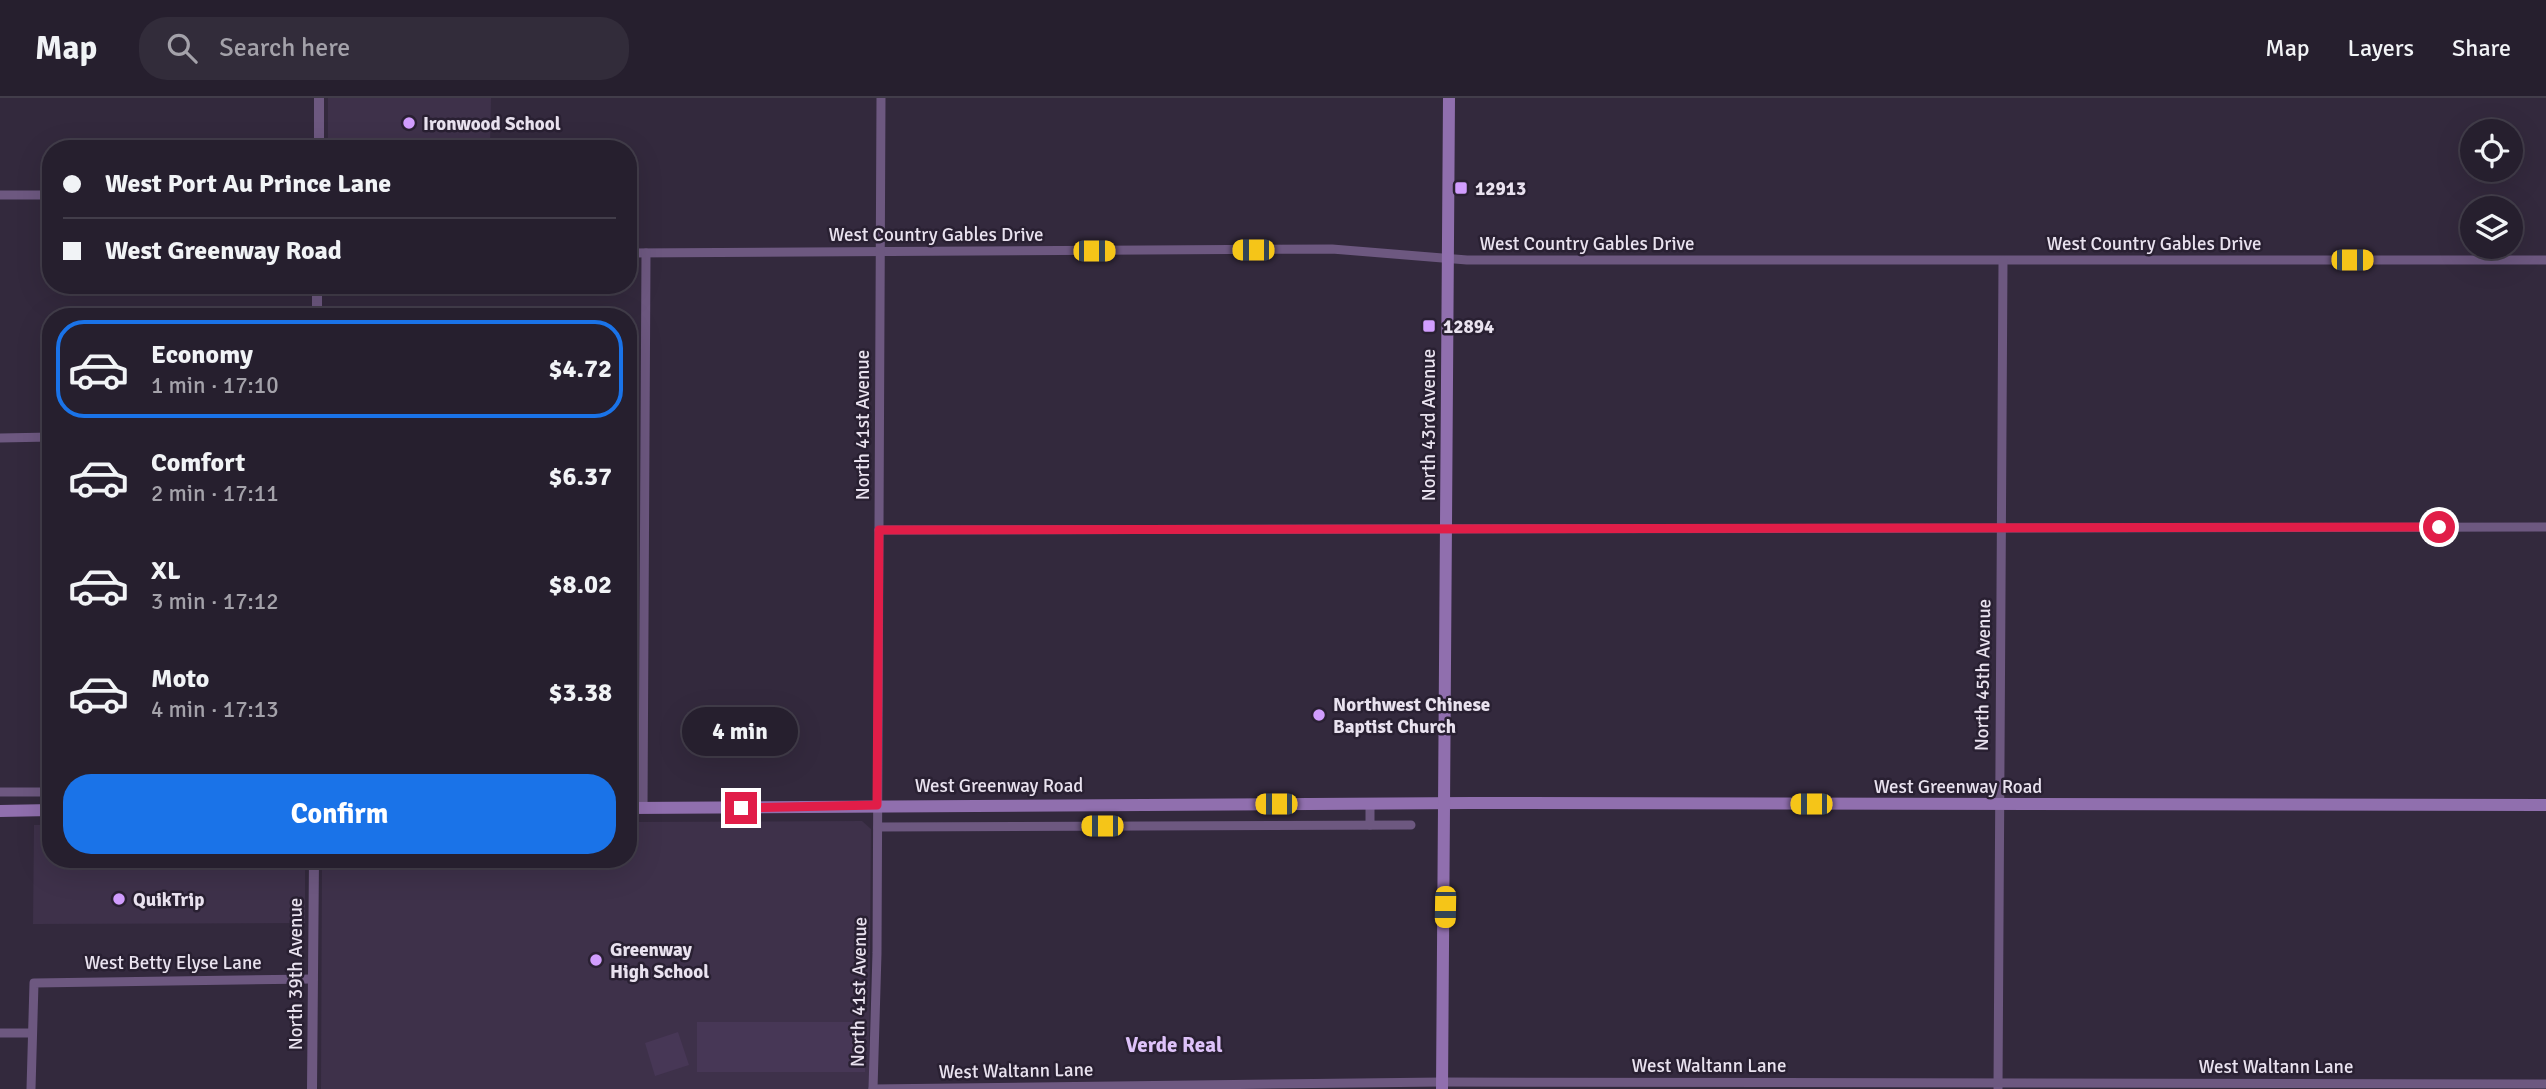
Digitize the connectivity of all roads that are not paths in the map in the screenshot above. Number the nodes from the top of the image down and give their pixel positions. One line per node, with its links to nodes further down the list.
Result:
1 (319, 98): 4 (street)
2 (881, 98): 7 (street, North 41st Avenue)
3 (1449, 98): 10 (main road, North 43rd Avenue)
4 (319, 140)
5 (0, 195): 6 (street)
6 (42, 195)
7 (881, 252): 9 (street, West Country Gables Drive); 10 (street, West Country Gables Drive); 18 (street, North 41st Avenue)
8 (637, 253): 9 (street, West Country Gables Drive)
9 (646, 253): 27 (street)
10 (1449, 258): 12 (street, West Country Gables Drive); 16 (main road, North 43rd Avenue)
11 (2546, 260): 12 (street, West Country Gables Drive)
12 (2003, 261): 17 (street, North 45th Avenue)
13 (42, 437): 14 (street)
14 (0, 438)
15 (2546, 527): 17 (street)
16 (1447, 528): 17 (street); 18 (street); 22 (main road, North 43rd Avenue)
17 (2001, 529): 24 (street, North 45th Avenue)
18 (879, 530): 23 (street, North 41st Avenue)
19 (0, 792): 20 (street)
20 (42, 792)
21 (1370, 803): 22 (main road, West Greenway Road); 23 (main road, West Greenway Road); 30 (street)
22 (1446, 803): 24 (main road, West Greenway Road); 38 (main road, North 43rd Avenue)
23 (877, 805): 27 (main road, West Greenway Road); 32 (street, North 41st Avenue)
24 (1998, 805): 25 (main road, West Greenway Road); 39 (street, North 45th Avenue)
25 (2546, 805)
26 (637, 808): 27 (main road, West Greenway Road)
27 (643, 808)
28 (42, 810): 29 (main road)
29 (0, 811)
30 (1370, 825): 31 (street); 32 (street)
31 (1411, 825)
32 (878, 827): 42 (street, North 41st Avenue)
33 (314, 868): 34 (street, North 39th Avenue)
34 (313, 979): 36 (street, West Betty Elyse Lane); 41 (street, North 39th Avenue)
35 (0, 1033): 36 (street)
36 (32, 1033): 40 (street)
37 (2546, 1084): 39 (street, West Waltann Lane)
38 (1442, 1086): 39 (street, West Waltann Lane); 42 (street, West Waltann Lane)
39 (1998, 1086)
40 (31, 1089)
41 (312, 1089)
42 (873, 1089)

